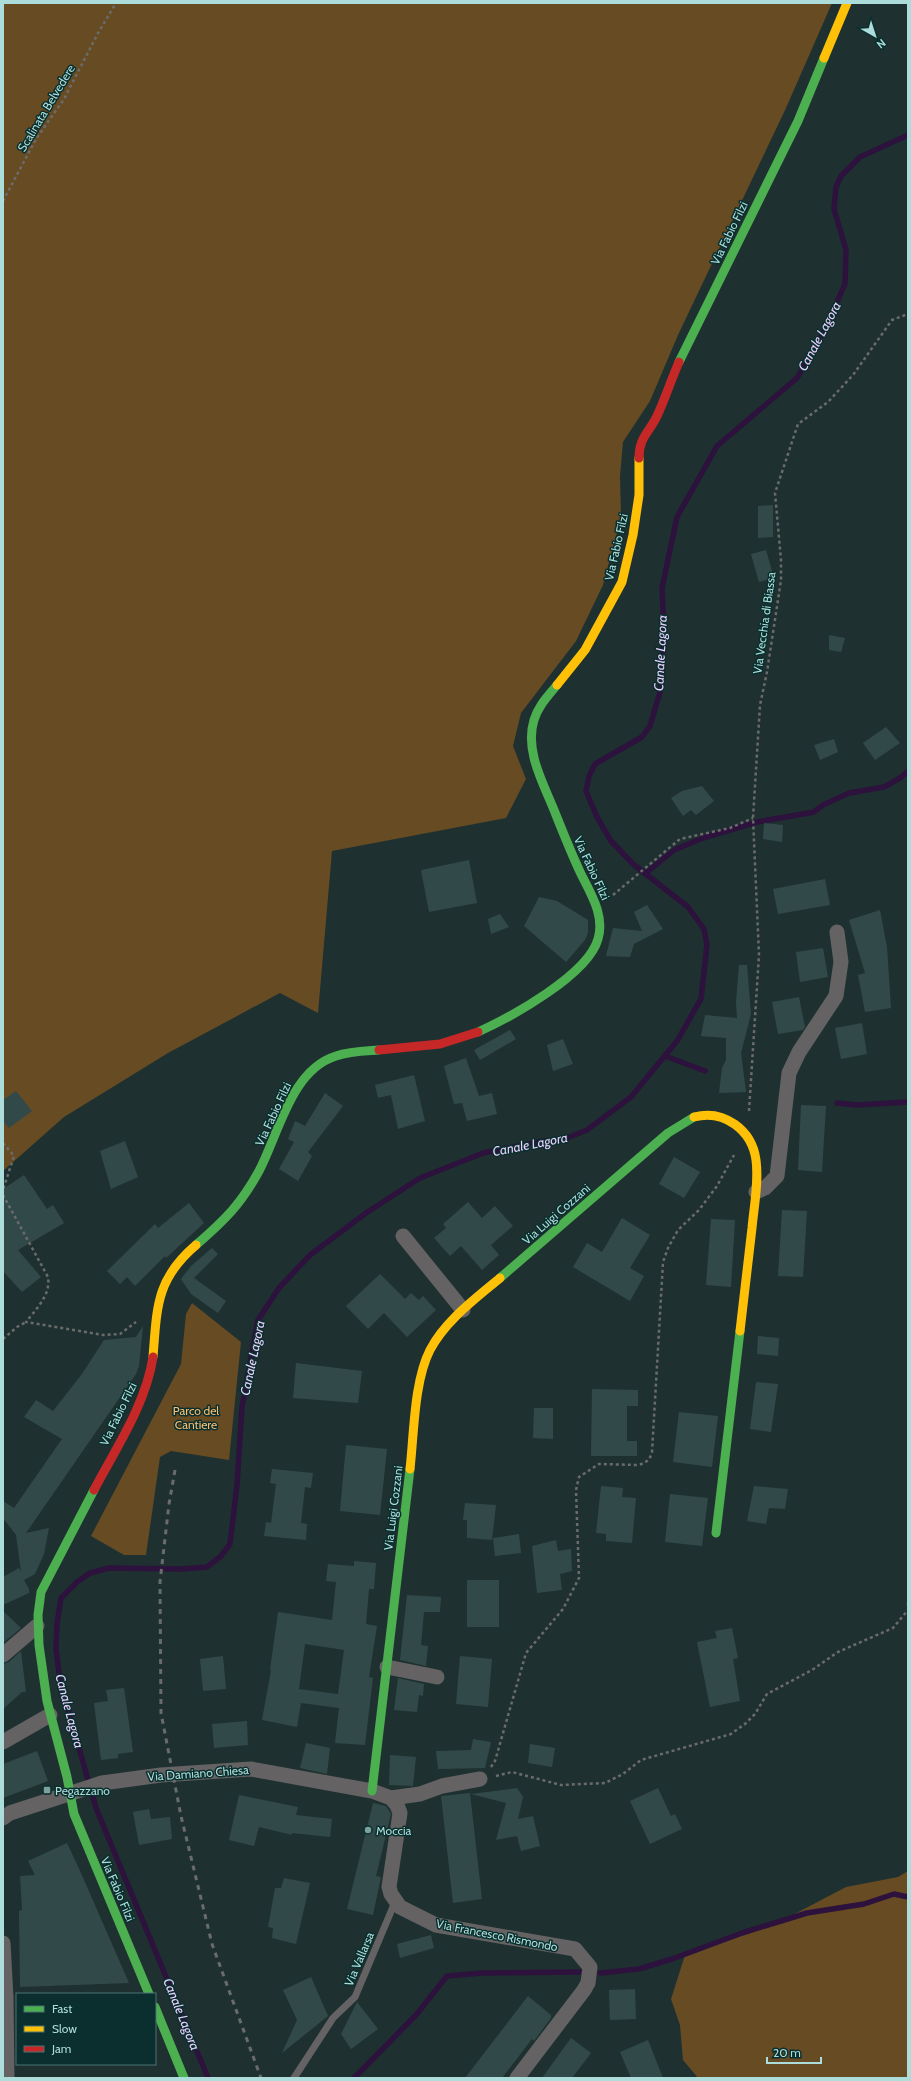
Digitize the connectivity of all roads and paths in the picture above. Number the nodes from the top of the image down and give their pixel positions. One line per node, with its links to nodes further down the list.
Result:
1 (116, 3): 3 (path, Scalinata Belvedere)
2 (847, 3): 22 (street, Via Fabio Filzi)
3 (3, 200)
4 (908, 314): 5 (path, Via Vecchia di Biassa)
5 (752, 818): 6 (path); 8 (path, Via Vecchia di Biassa)
6 (628, 881)
7 (837, 932): 11 (street)
8 (744, 1133): 11 (street, Via Luigi Cozzani); 14 (street, Via Luigi Cozzani); 28 (path, Via Vecchia di Biassa)
9 (3, 1143): 10 (path)
10 (3, 1190)
11 (756, 1192): 18 (street, Via Luigi Cozzani)
12 (3, 1196): 16 (path)
13 (403, 1236): 14 (street)
14 (463, 1310): 24 (street, Via Luigi Cozzani)
15 (140, 1319): 16 (path)
16 (26, 1322): 17 (path)
17 (3, 1339)
18 (716, 1533)
19 (908, 1602): 20 (path)
20 (908, 1607)
21 (908, 1610): 28 (path)
22 (37, 1626): 23 (street); 26 (street, Via Fabio Filzi)
23 (3, 1655)
24 (387, 1668): 25 (street); 29 (street, Via Luigi Cozzani)
25 (437, 1678)
26 (50, 1715): 27 (street); 30 (street, Via Fabio Filzi)
27 (3, 1742)
28 (480, 1779): 31 (street)
29 (372, 1791): 30 (street, Via Damiano Chiesa); 31 (street)
30 (71, 1792): 32 (street, Via Damiano Chiesa); 35 (street, Via Fabio Filzi)
31 (391, 1798): 33 (street)
32 (6, 1816)
33 (395, 1902): 40 (lane, Via Vallarsa); 41 (street, Via Francesco Rismondo)
34 (3, 1943): 36 (street)
35 (149, 1993)
36 (9, 1998): 38 (street)
37 (156, 2009): 39 (street)
38 (7, 2078)
39 (184, 2078)
40 (294, 2078)
41 (517, 2078)

